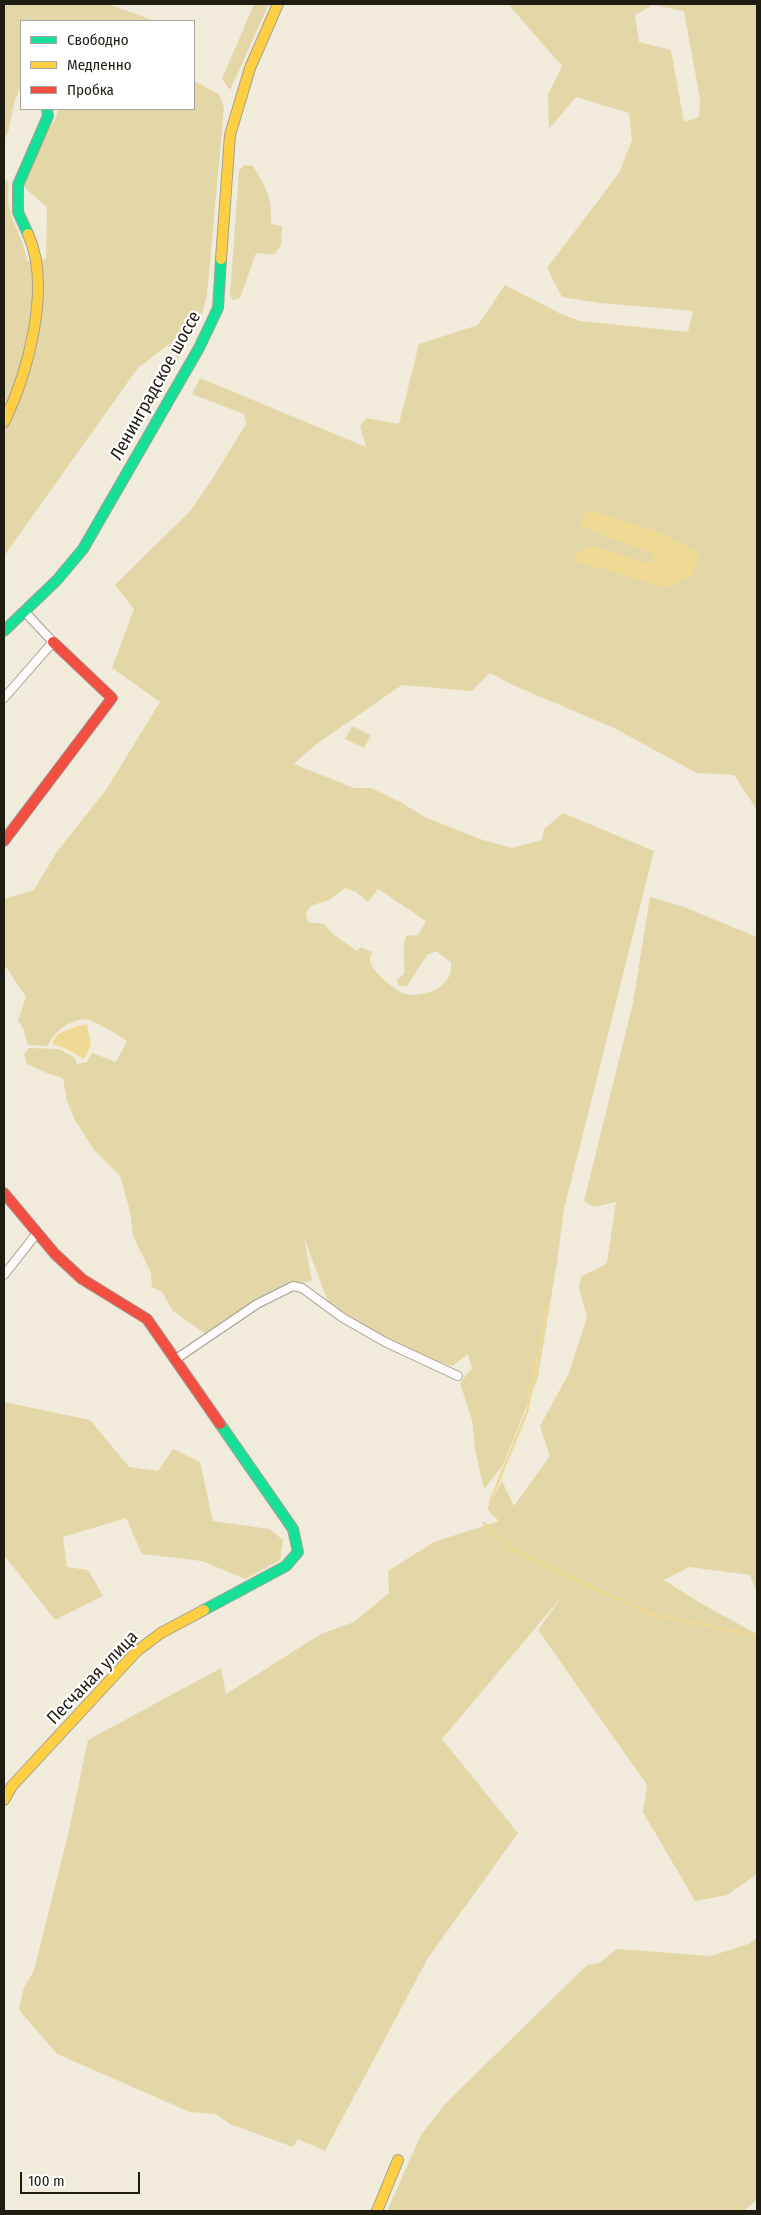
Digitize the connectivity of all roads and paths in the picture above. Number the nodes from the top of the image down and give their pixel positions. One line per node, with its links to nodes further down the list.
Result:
1 (278, 4): 4 (street, Ленинградское шоссе)
2 (48, 110): 3 (street)
3 (4, 422)
4 (24, 612): 5 (street, Ленинградское шоссе); 6 (street)
5 (4, 631)
6 (53, 642): 7 (street); 8 (street)
7 (4, 698)
8 (4, 841)
9 (4, 1193): 10 (street)
10 (37, 1233): 11 (street); 12 (street)
11 (4, 1275)
12 (176, 1359): 13 (street); 14 (street, Песчаная улица)
13 (458, 1376)
14 (4, 1800)
15 (398, 2160): 16 (street)
16 (377, 2211)

